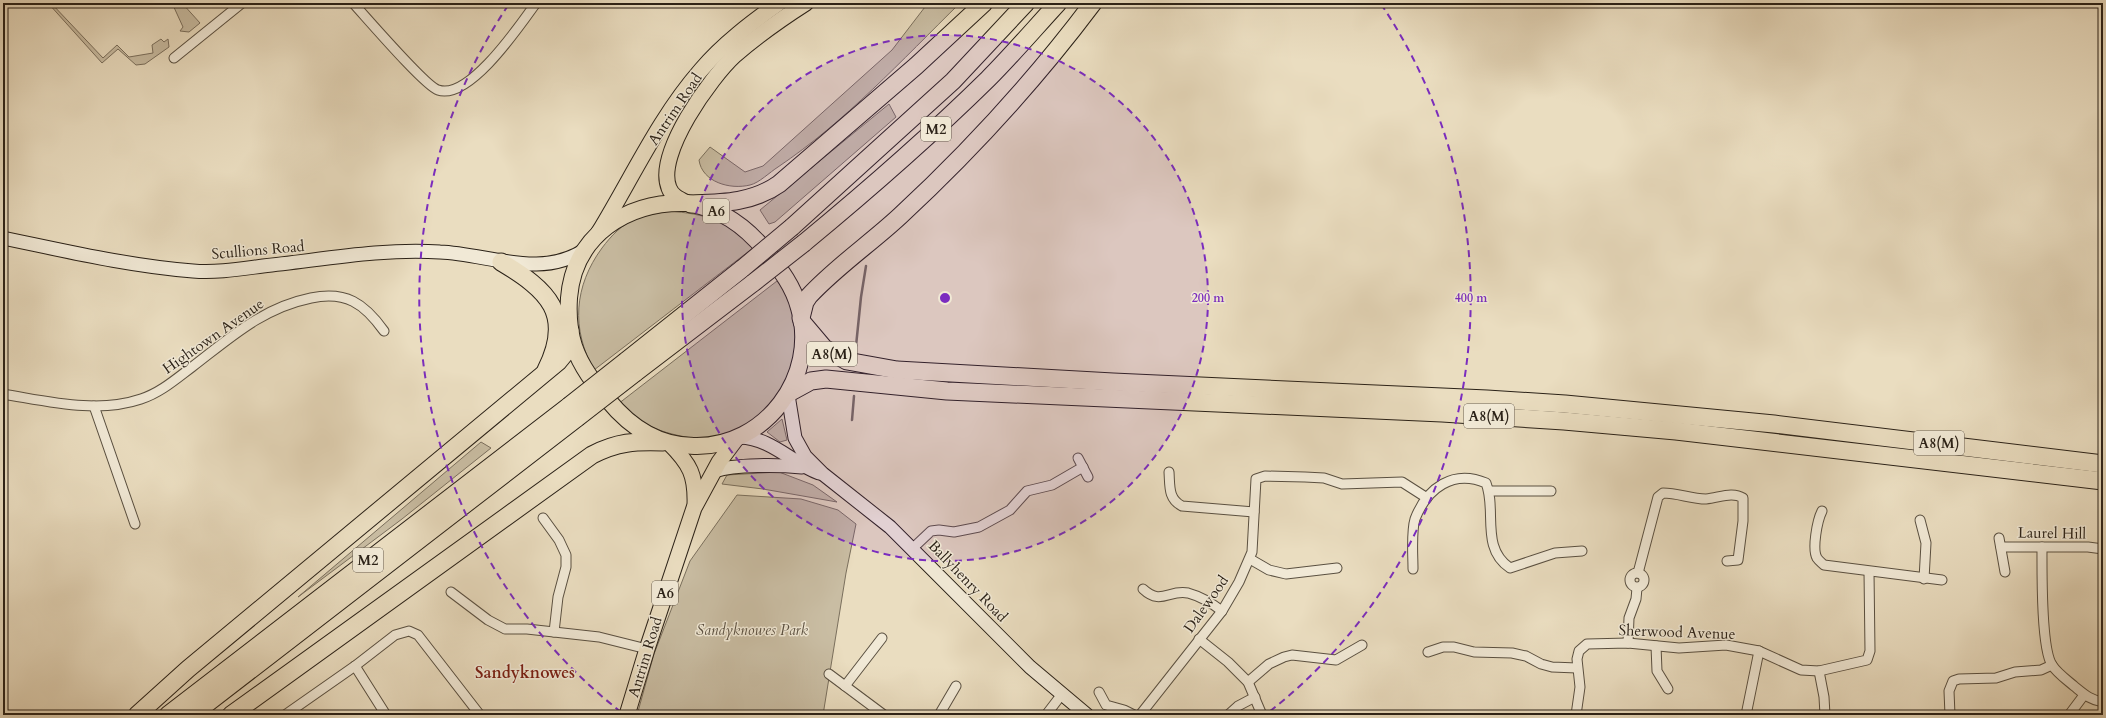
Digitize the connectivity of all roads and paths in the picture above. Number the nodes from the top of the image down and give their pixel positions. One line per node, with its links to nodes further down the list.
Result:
1 (242, 3): 10 (street)
2 (353, 3): 3 (street)
3 (536, 3)
4 (779, 3): 12 (main road, Antrim Road / A6)
5 (806, 3): 11 (main road, Antrim Road / A6)
6 (984, 3): 11 (highway)
7 (1026, 3): 19 (highway, M2, bridge)
8 (1058, 3): 19 (highway, M2, bridge)
9 (1093, 3): 16 (highway)
10 (174, 58)
11 (689, 203): 12 (highway, A6); 16 (highway, A6)
12 (597, 236): 14 (highway, A6)
13 (3, 238): 15 (main road, Scullions Road)
14 (586, 249): 15 (main road, Scullions Road); 17 (highway, A6)
15 (509, 263): 17 (main road, Scullions Road); 20 (highway)
16 (802, 320): 22 (highway, A6); 28 (highway, A8(M))
17 (570, 328): 20 (highway); 26 (highway, A6)
18 (384, 331): 23 (street, Hightown Avenue)
19 (631, 367): 24 (highway, M2, bridge)
20 (544, 374): 86 (highway)
21 (3, 394): 23 (street, Hightown Avenue)
22 (789, 394): 25 (highway, A6); 33 (main road, Ballyhenry Road); 35 (highway, A8(M))
23 (94, 406): 44 (street)
24 (573, 412): 87 (highway, M2); 88 (highway, M2)
25 (739, 438): 26 (highway, A6); 29 (main road, Ballyhenry Road); 31 (main road, Antrim Road / A6)
26 (666, 442): 39 (main road, Antrim Road / A6); 89 (highway)
27 (1078, 458): 30 (street)
28 (2103, 464)
29 (804, 467): 31 (main road); 33 (main road, Ballyhenry Road)
30 (1083, 467): 34 (street); 48 (street)
31 (715, 471): 39 (main road, Antrim Road / A6)
32 (1169, 472): 41 (street)
33 (822, 474): 48 (main road, Ballyhenry Road)
34 (1088, 477)
35 (2103, 481)
36 (1551, 490): 37 (street)
37 (1489, 491): 38 (street); 50 (street)
38 (1427, 498): 41 (street, Dalewood); 54 (street)
39 (694, 508): 68 (main road, Antrim Road / A6)
40 (1822, 511): 55 (street)
41 (1254, 512): 51 (street, Dalewood)
42 (543, 518): 62 (street)
43 (1920, 520): 57 (street)
44 (135, 524)
45 (1999, 538): 47 (street)
46 (2042, 546): 47 (street, Laurel Hill); 49 (street, Laurel Hill); 71 (street)
47 (2001, 547): 56 (street)
48 (913, 548): 81 (main road, Ballyhenry Road)
49 (2103, 549)
50 (1582, 551)
51 (1250, 559): 53 (street); 61 (street, Dalewood)
52 (1727, 561): 65 (street)
53 (1337, 568)
54 (1414, 569)
55 (1869, 572): 57 (street); 74 (street, Sherwood Avenue)
56 (2004, 572)
57 (1924, 579): 58 (street)
58 (1942, 580)
59 (1143, 589): 61 (street)
60 (451, 592): 62 (street)
61 (1222, 611): 64 (street, Dalewood)
62 (554, 632): 68 (street)
63 (882, 638): 77 (street)
64 (1199, 639): 76 (street); 99 (street, Dalewood)
65 (1628, 643): 67 (street, Sherwood Avenue); 73 (street, Sherwood Avenue)
66 (1362, 645): 76 (street)
67 (1656, 646): 69 (street, Sherwood Avenue); 79 (street)
68 (646, 649): 93 (main road, Antrim Road / A6)
69 (1758, 651): 74 (street, Sherwood Avenue); 103 (street)
70 (1428, 652): 73 (street)
71 (2052, 665): 82 (street); 105 (street)
72 (355, 666): 85 (street); 91 (street); 92 (street)
73 (1577, 668): 102 (street, Sherwood Avenue)
74 (1819, 671): 104 (street)
75 (829, 674): 77 (street)
76 (1248, 682): 83 (street)
77 (845, 686): 94 (street)
78 (956, 686): 95 (street)
79 (1668, 689)
80 (1100, 692): 98 (street)
81 (1062, 694): 96 (street); 97 (main road, Ballyhenry Road)
82 (2084, 695): 84 (street); 106 (street)
83 (1255, 697): 100 (street); 101 (street)
84 (2103, 702)
85 (299, 711): 90 (street)
86 (137, 715)
87 (168, 715)
88 (192, 715)
89 (231, 715)
90 (285, 715)
91 (386, 715)
92 (480, 715)
93 (627, 715)
94 (884, 715)
95 (939, 715)
96 (1046, 715)
97 (1087, 715)
98 (1134, 715)
99 (1140, 715)
100 (1228, 715)
101 (1262, 715)
102 (1576, 715)
103 (1746, 715)
104 (1825, 715)
105 (1950, 715)
106 (2069, 715)

